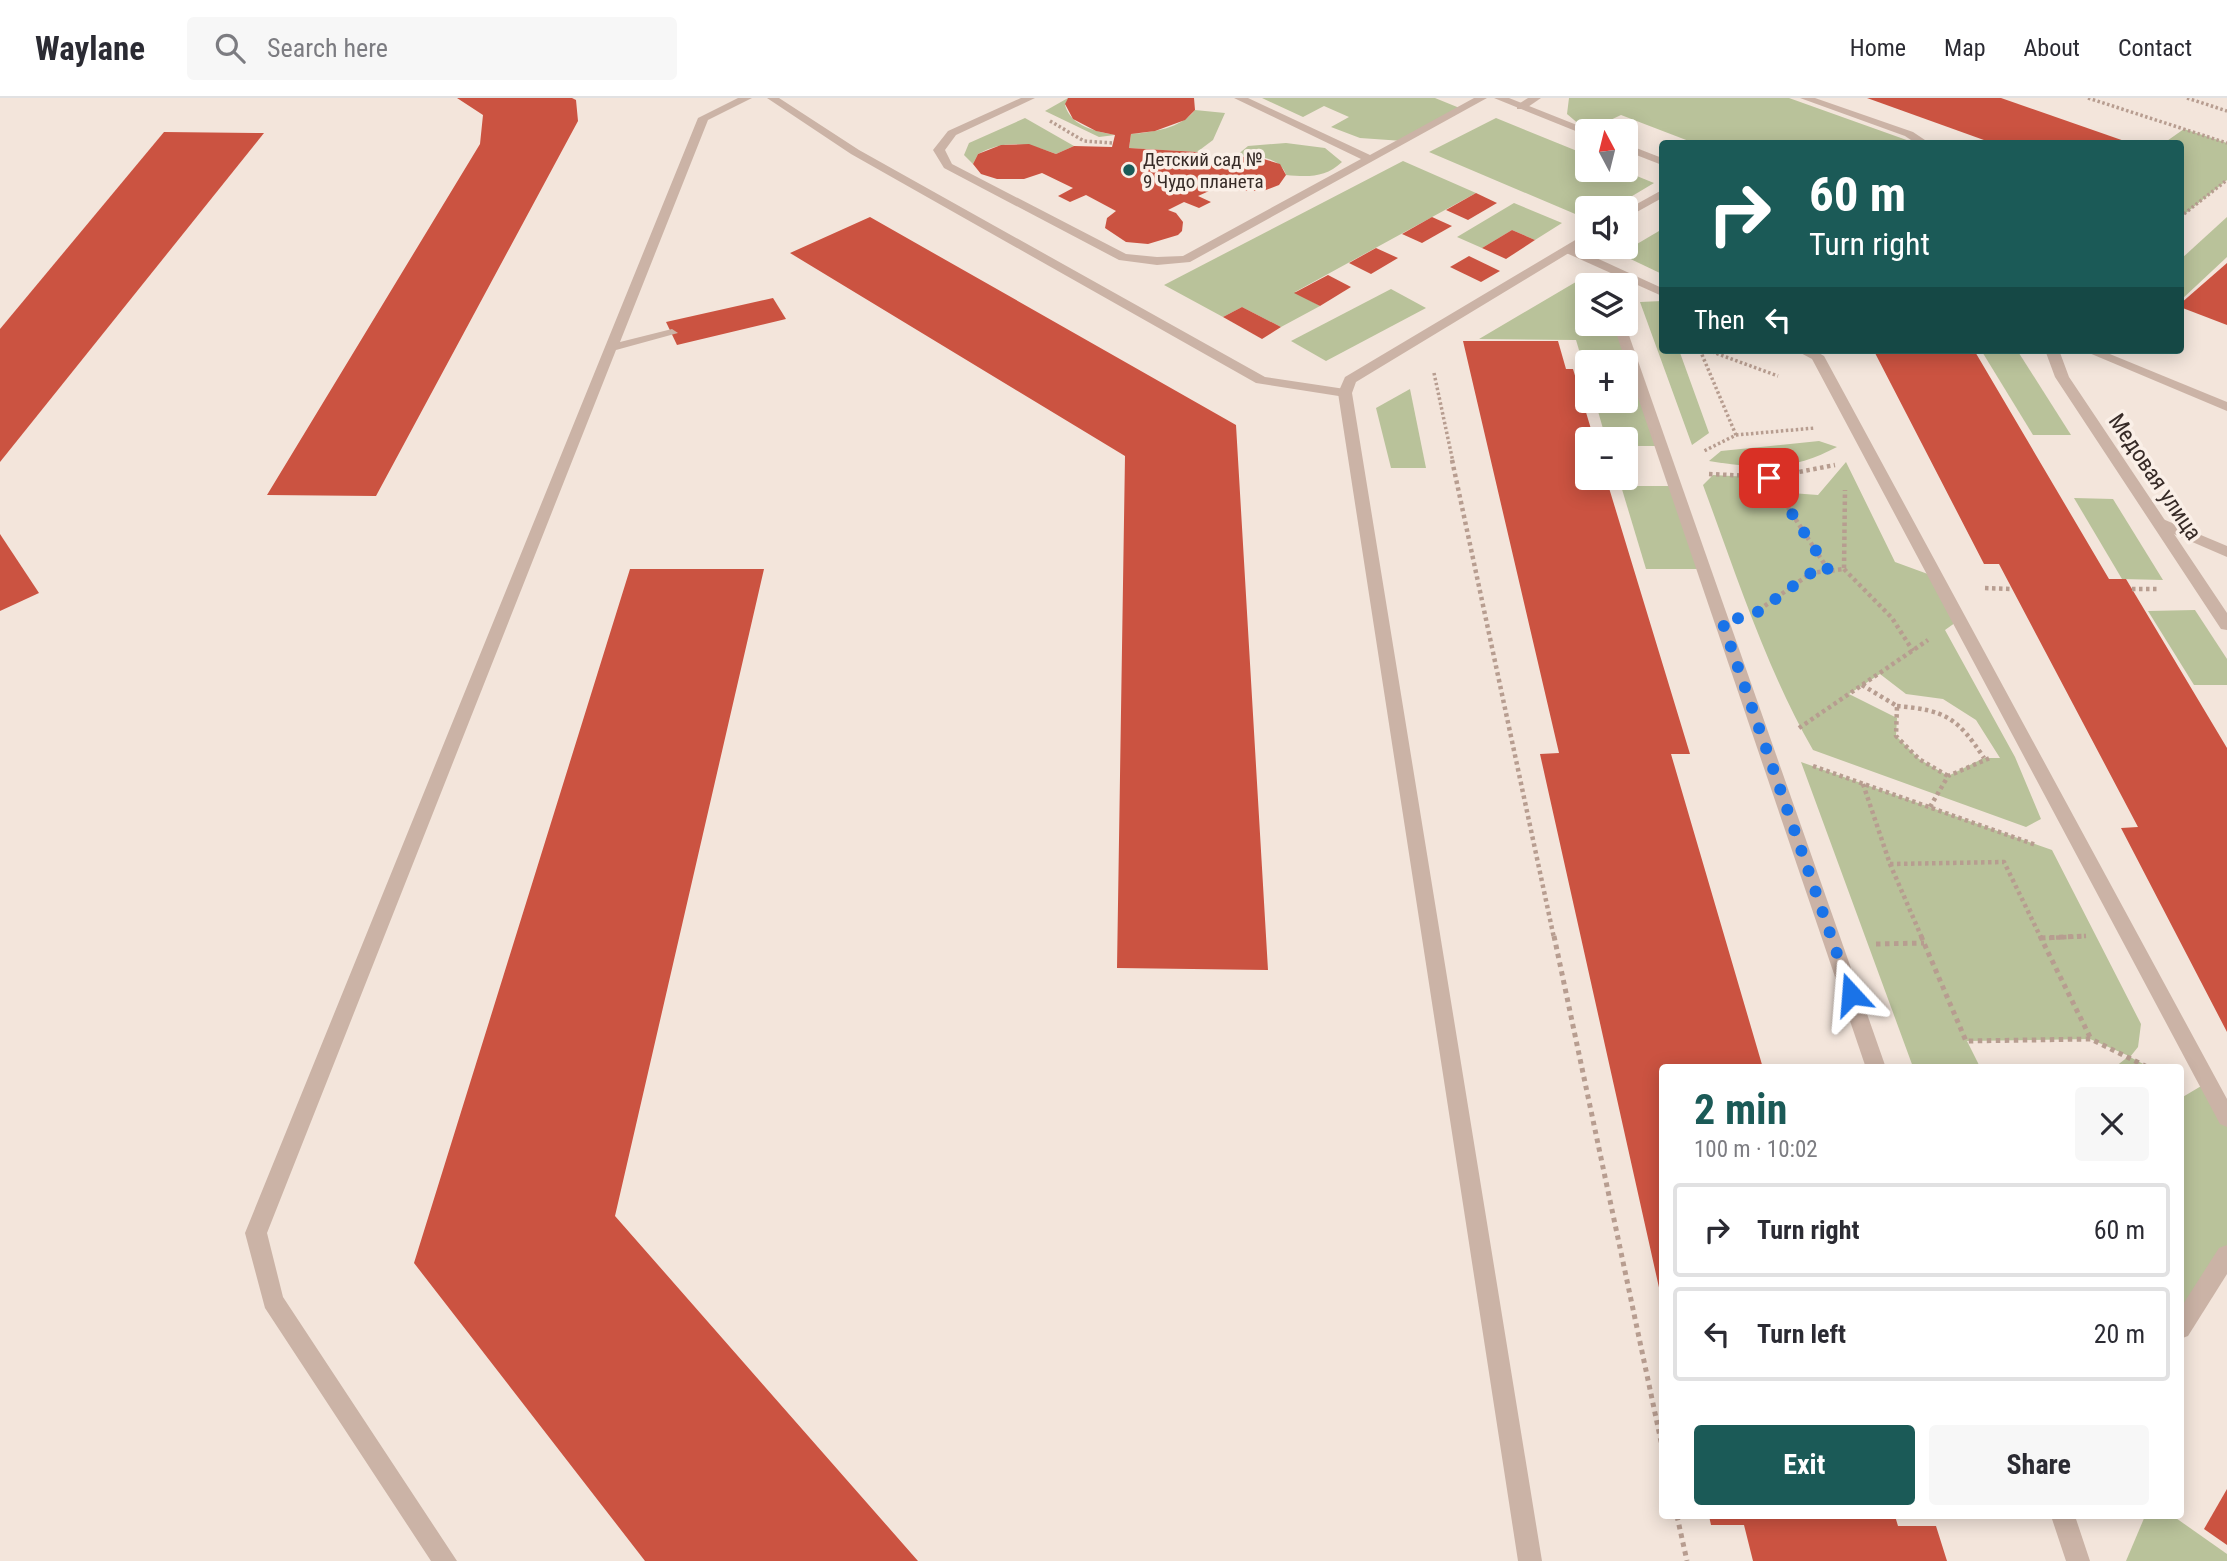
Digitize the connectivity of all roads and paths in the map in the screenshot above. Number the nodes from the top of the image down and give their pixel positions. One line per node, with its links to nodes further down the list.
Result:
1 (747, 98): 32 (street)
2 (772, 98): 39 (street)
3 (1240, 98): 18 (street)
4 (1482, 98): 18 (street)
5 (1499, 98): 11 (street)
6 (1536, 98): 11 (street)
7 (1805, 98): 14 (street)
8 (2088, 98): 16 (path)
9 (2187, 98): 12 (path)
10 (1024, 101): 15 (path); 18 (street)
11 (1521, 107): 13 (street)
12 (2227, 111)
13 (1575, 127)
14 (1919, 140)
15 (1113, 143)
16 (2227, 143)
17 (1638, 152): 19 (street)
18 (1370, 159)
19 (1659, 161)
20 (2227, 180): 23 (path)
21 (1659, 195): 22 (street)
22 (1638, 208)
23 (2184, 214)
24 (1575, 244): 25 (street)
25 (1568, 248): 26 (street); 31 (street)
26 (1605, 273)
27 (1638, 286): 28 (street)
28 (1659, 291)
29 (672, 333): 32 (street)
30 (1623, 336): 45 (street)
31 (1410, 344): 39 (street); 71 (path)
32 (610, 348): 74 (street)
33 (1702, 354): 42 (path)
34 (1718, 354): 38 (path)
35 (1812, 354): 43 (street)
36 (2053, 354): 47 (street, Медовая улица)
37 (2099, 354): 40 (street)
38 (1783, 378)
39 (1345, 393): 75 (street)
40 (2227, 407)
41 (1812, 417): 42 (path)
42 (1736, 435): 45 (path)
43 (1867, 450): 44 (path); 51 (street)
44 (1846, 462): 46 (path); 49 (path)
45 (1670, 469): 46 (path); 52 (street)
46 (1769, 478): 50 (path)
47 (2158, 522): 48 (street); 53 (street, Медовая улица)
48 (2227, 552)
49 (1844, 569): 50 (path); 54 (path)
50 (1829, 571): 52 (path)
51 (1959, 620): 54 (path); 58 (street)
52 (1722, 621): 57 (street)
53 (2227, 625)
54 (1913, 651): 55 (path)
55 (1862, 685): 56 (path); 57 (path)
56 (1897, 706): 59 (path); 60 (path)
57 (1766, 750): 61 (path); 66 (street)
58 (2032, 757): 59 (path); 63 (street)
59 (1984, 758): 60 (path)
60 (1948, 776): 62 (path)
61 (1862, 783): 62 (path); 64 (path)
62 (1930, 807): 63 (path)
63 (2090, 863): 68 (street)
64 (1890, 864): 65 (path); 65 (path)
65 (2091, 1039): 67 (path)
66 (1875, 1064)
67 (2141, 1064)
68 (2227, 1118)
69 (2227, 1255): 70 (street)
70 (2184, 1323)
71 (1659, 1432)
72 (1678, 1519): 76 (path)
73 (2063, 1519): 77 (street)
74 (444, 1561)
75 (1530, 1561)
76 (1687, 1561)
77 (2078, 1561)

